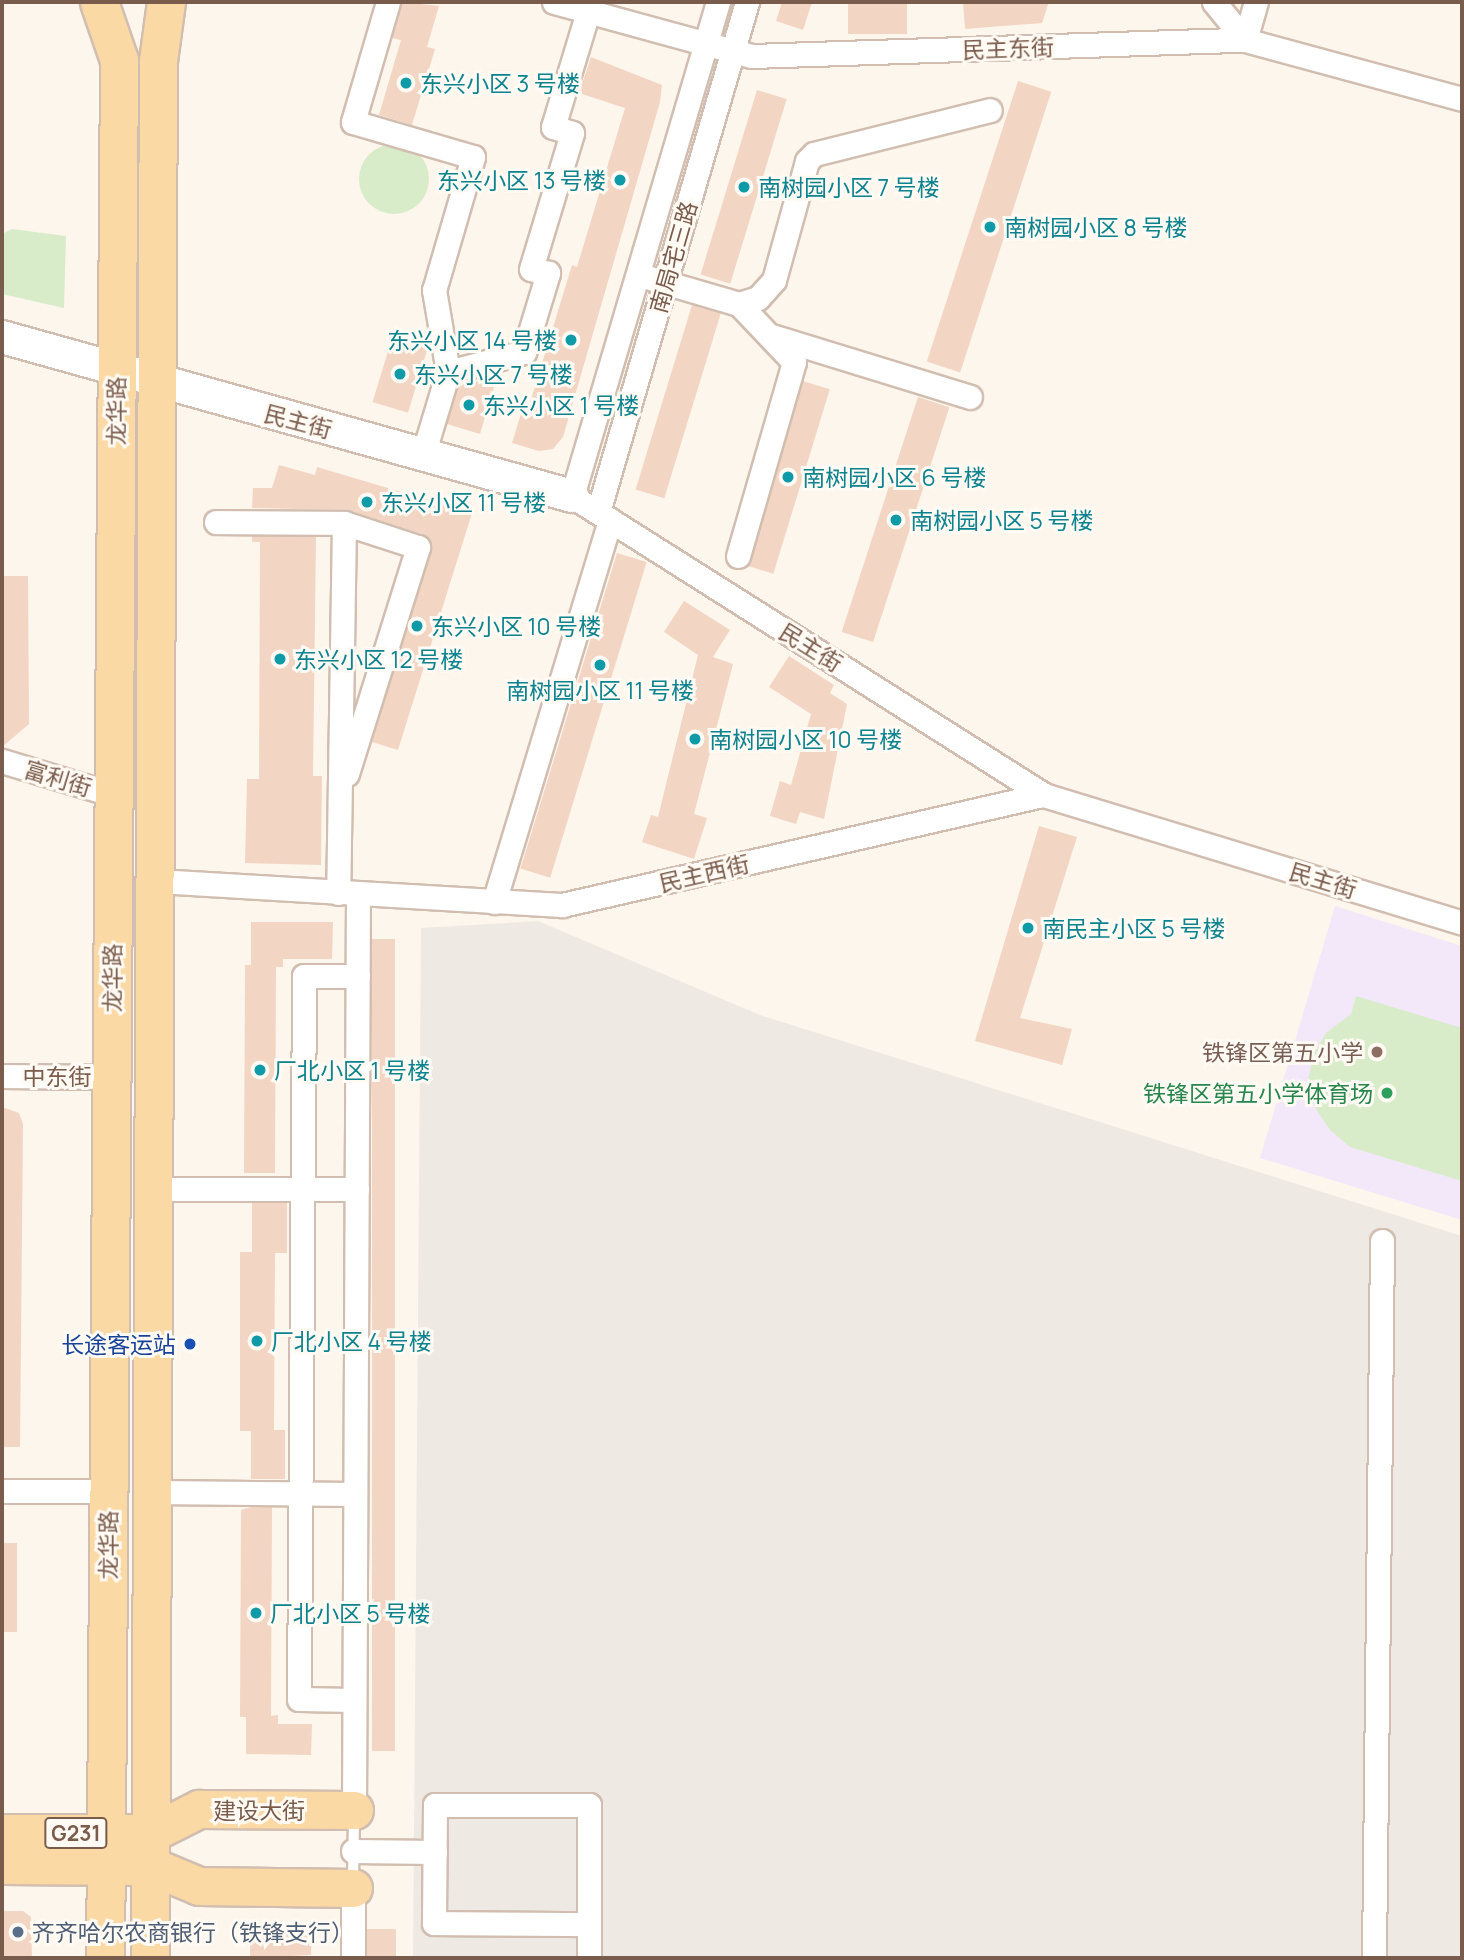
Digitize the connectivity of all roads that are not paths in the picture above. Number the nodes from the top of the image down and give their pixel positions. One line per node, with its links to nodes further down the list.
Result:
1 (99, 2): 20 (main road, 龙华路)
2 (166, 2): 22 (main road, 龙华路)
3 (388, 2): 21 (street)
4 (554, 2): 9 (street, 民主东街)
5 (718, 2): 11 (street, 南局宅三路)
6 (747, 2): 12 (street, 南局宅三路)
7 (1214, 2): 10 (street)
8 (1256, 2): 10 (street)
9 (588, 12): 11 (street, 民主东街); 21 (street)
10 (1245, 40): 12 (street, 民主东街); 13 (street, 民主东街)
11 (705, 45): 12 (street, 民主东街); 15 (street, 南局宅三路)
12 (732, 53): 16 (street, 南局宅三路)
13 (1462, 99)
14 (990, 110): 17 (street)
15 (637, 274): 16 (street); 25 (street, 南局宅三路)
16 (665, 282): 17 (street); 25 (street, 南局宅三路)
17 (739, 304): 18 (street)
18 (769, 335): 23 (street); 28 (street)
19 (2, 337): 20 (main road, 民主街)
20 (117, 370): 22 (main road, 民主街); 30 (main road, 龙华路)
21 (448, 372): 24 (street)
22 (157, 382): 24 (main road, 民主街); 33 (main road, 龙华路)
23 (970, 397)
24 (423, 455): 25 (main road, 民主街)
25 (593, 509): 31 (street, 民主街); 35 (street)
26 (216, 522): 27 (street)
27 (344, 523): 32 (street); 32 (street)
28 (738, 556)
29 (2, 761): 30 (street, 富利街)
30 (114, 795): 39 (main road, 龙华路)
31 (1044, 795): 35 (street, 民主西街); 36 (street, 民主街)
32 (339, 798): 34 (street)
33 (156, 881): 34 (street, 民主西街); 40 (main road, 龙华路)
34 (348, 893): 35 (street, 民主西街); 37 (street)
35 (494, 902)
36 (1462, 923)
37 (358, 976): 41 (street); 42 (street)
38 (2, 1076): 39 (street, 中东街)
39 (111, 1077): 45 (main road, 龙华路)
40 (154, 1189): 41 (street); 46 (main road, 龙华路)
41 (302, 1189): 42 (street); 47 (street)
42 (357, 1189): 48 (street)
43 (1382, 1241): 63 (street)
44 (2, 1491): 45 (street)
45 (109, 1491): 52 (main road, 龙华路)
46 (153, 1492): 47 (street); 53 (main road, 龙华路)
47 (300, 1494): 48 (street); 49 (street)
48 (355, 1494): 49 (street)
49 (354, 1699): 50 (street)
50 (354, 1810): 53 (main road, 建设大街); 54 (lane)
51 (2, 1833): 52 (main road, 建设大街 / G231)
52 (106, 1849): 53 (main road, 建设大街 / G231); 56 (main road, 建设大街 / G231); 59 (main road, 龙华路)
53 (151, 1849): 57 (main road, 建设大街); 60 (main road, 龙华路)
54 (353, 1851): 55 (street); 57 (lane)
55 (435, 1852): 58 (street); 58 (street)
56 (2, 1865)
57 (353, 1888): 61 (street)
58 (589, 1924): 62 (street)
59 (105, 1958)
60 (150, 1958)
61 (352, 1958)
62 (589, 1958)
63 (1374, 1958)

